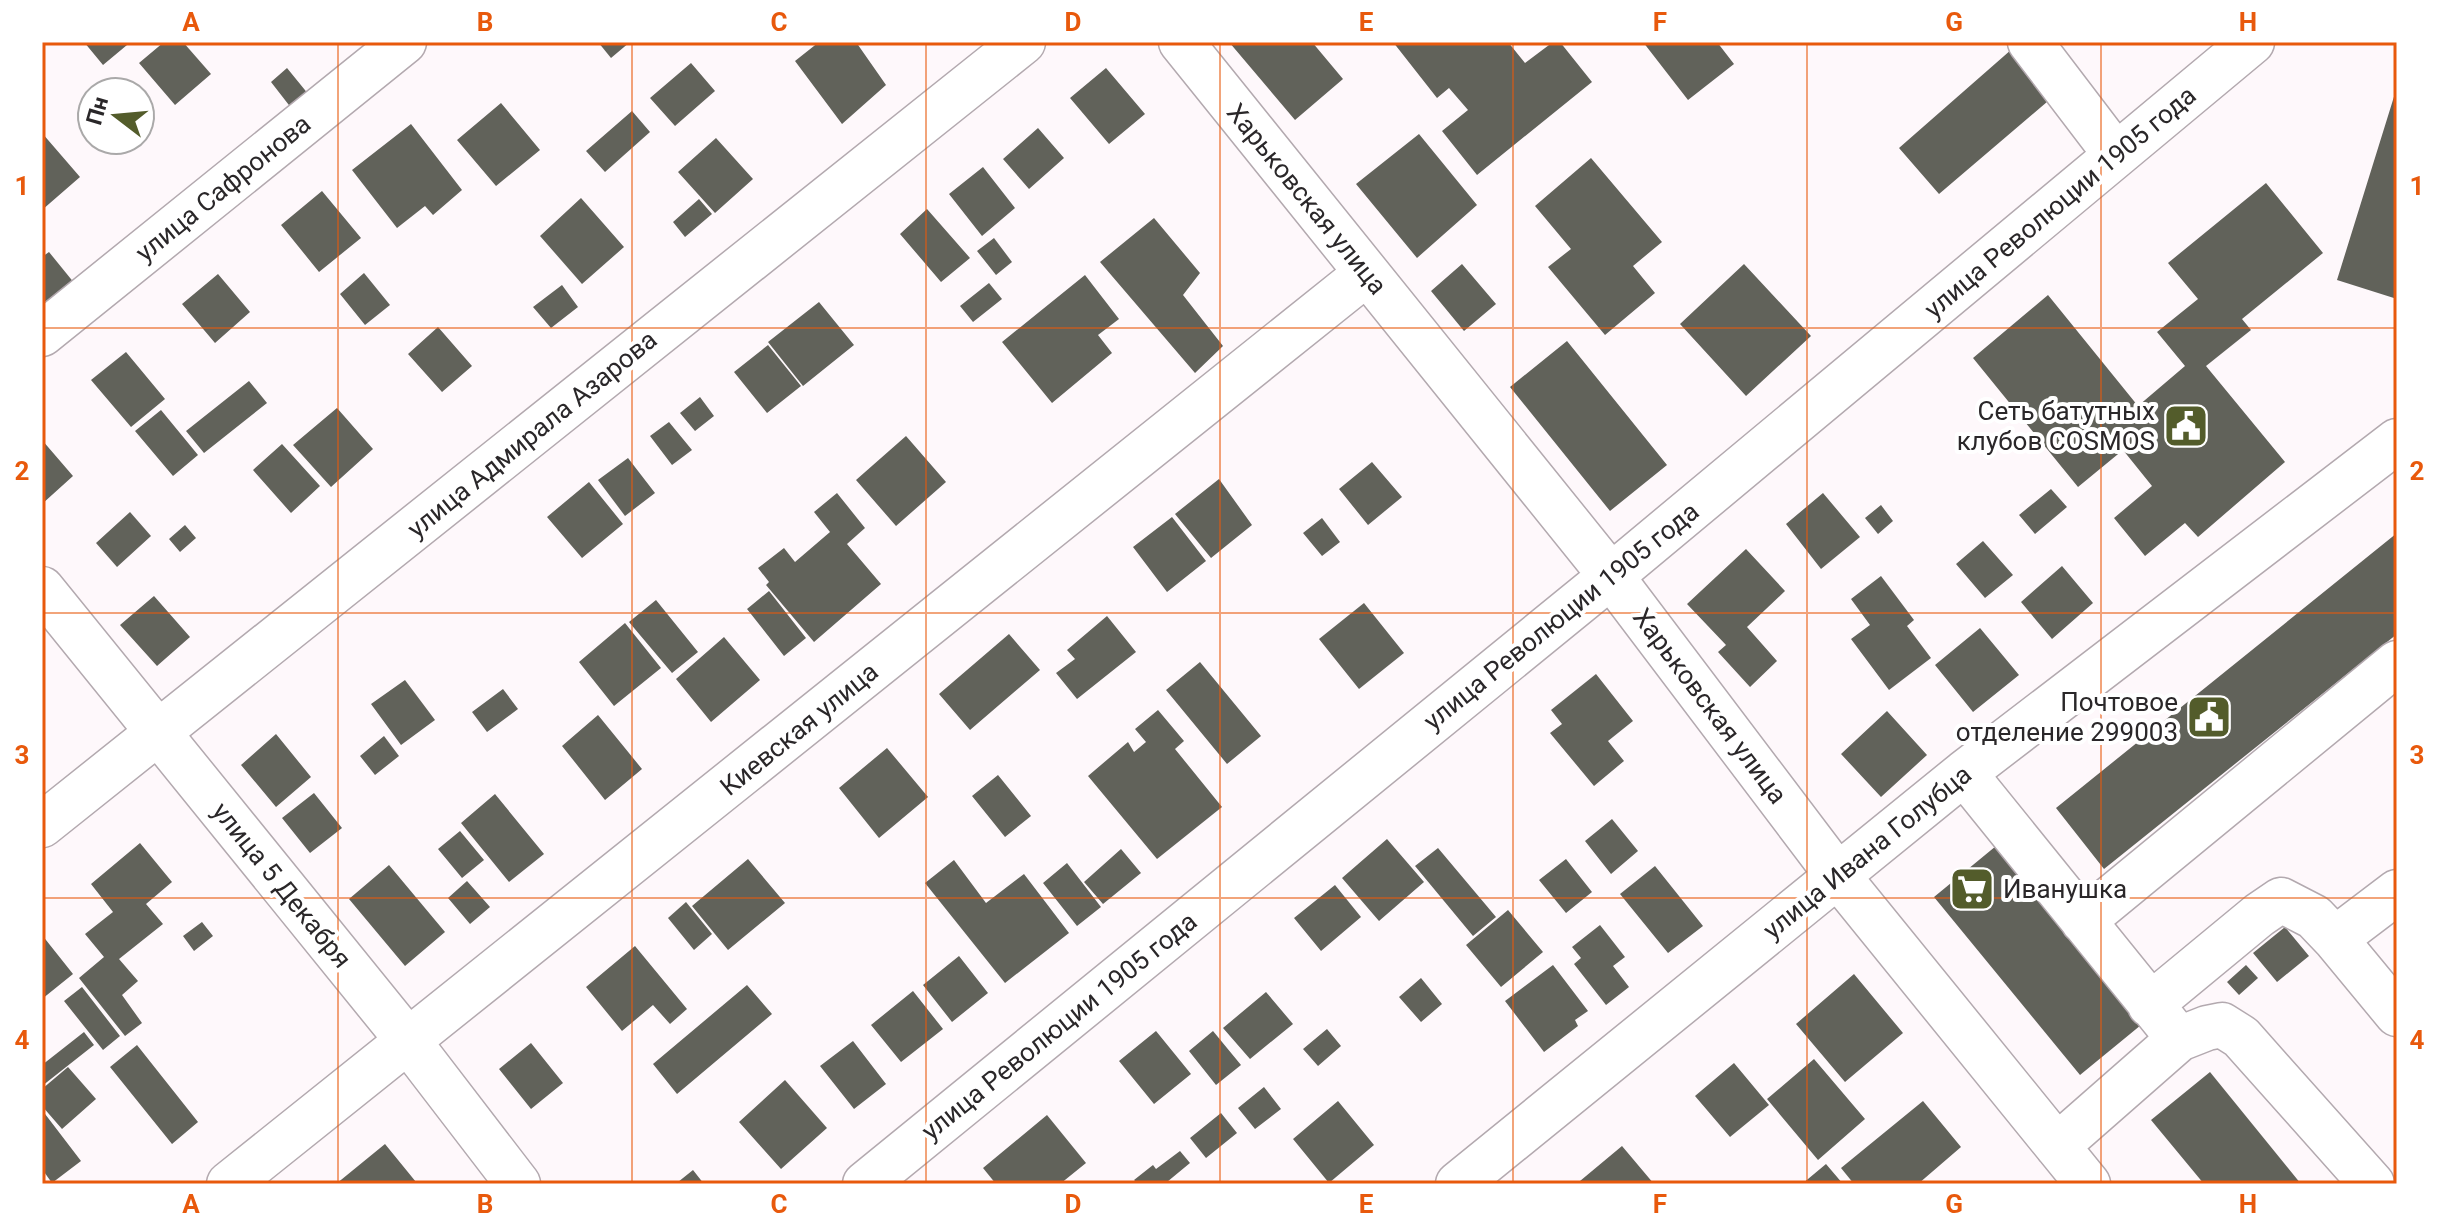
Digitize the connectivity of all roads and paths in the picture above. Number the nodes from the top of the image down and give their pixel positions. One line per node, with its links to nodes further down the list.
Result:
1 (404, 42): 8 (street, улица Сафронова)
2 (1023, 42): 13 (street, улица Адмирала Азарова)
3 (1181, 42): 7 (street, Харьковская улица)
4 (2030, 42): 6 (street)
5 (2252, 42): 6 (street, улица Революции 1905 года)
6 (2116, 155): 10 (street, улица Революции 1905 года)
7 (1367, 273): 10 (street, Харьковская улица); 23 (street, Киевская улица)
8 (42, 334)
9 (2396, 444): 14 (street, улица Ивана Голубца)
10 (1611, 576): 16 (street, Харьковская улица); 27 (street, улица Революции 1905 года)
11 (42, 589): 13 (street, улица 5 Декабря)
12 (2397, 663): 18 (street)
13 (158, 732): 15 (street, улица Адмирала Азарова); 23 (street, улица 5 Декабря)
14 (1964, 773): 16 (street, улица Ивана Голубца); 18 (street)
15 (42, 825)
16 (1838, 876): 24 (street, Харьковская улица); 28 (street, улица Ивана Голубца)
17 (2397, 892): 19 (street)
18 (2083, 921): 20 (street)
19 (2335, 939): 20 (street); 21 (street)
20 (2150, 1005): 22 (street)
21 (2397, 1014)
22 (2179, 1039): 24 (street); 29 (street)
23 (409, 1042): 25 (street, Киевская улица); 26 (street, улица 5 Декабря)
24 (2071, 1171)
25 (229, 1184)
26 (518, 1184)
27 (865, 1184)
28 (1458, 1184)
29 (2372, 1184)

